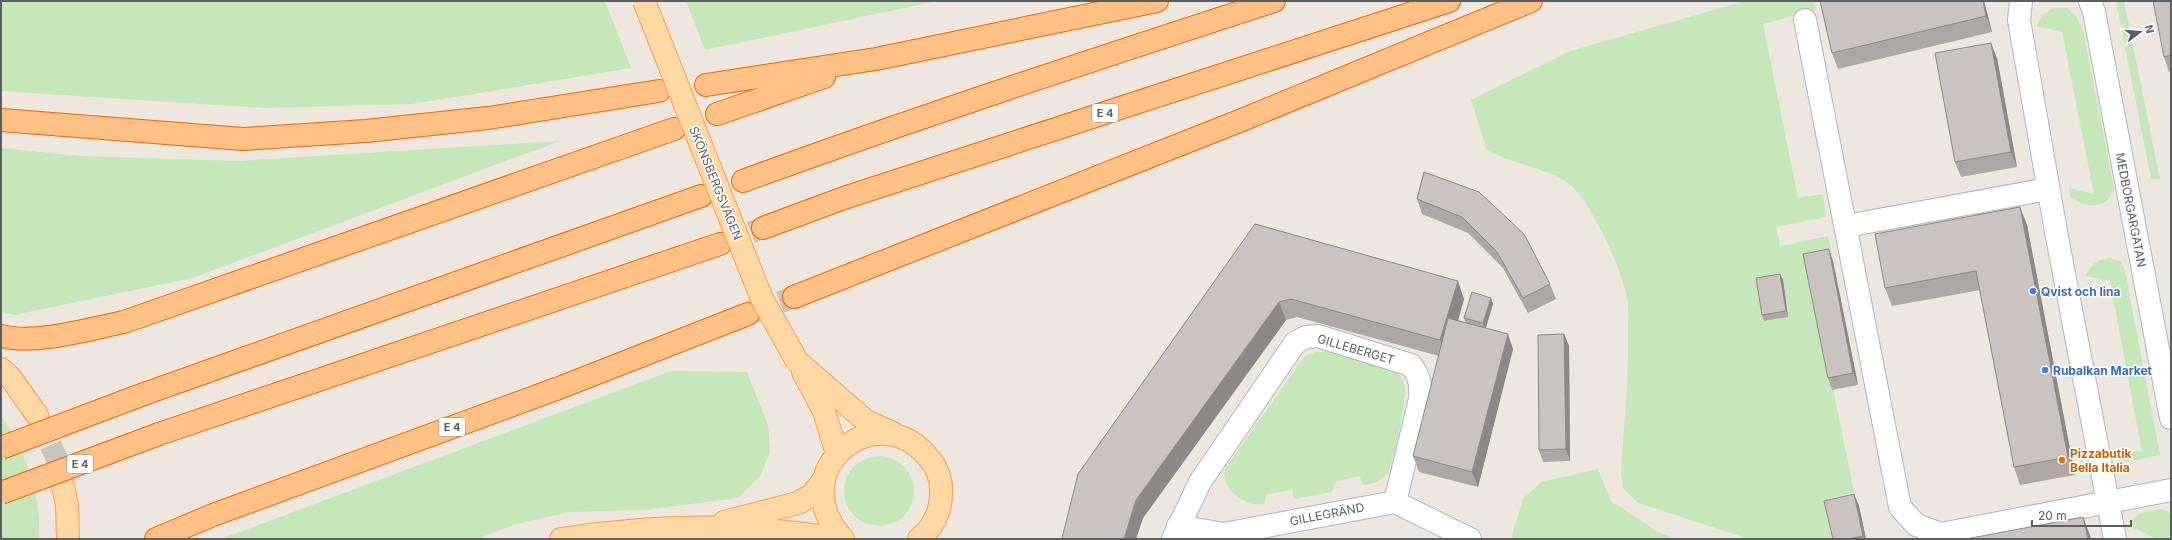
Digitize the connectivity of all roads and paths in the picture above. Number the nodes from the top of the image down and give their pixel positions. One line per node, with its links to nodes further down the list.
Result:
1 (644, 1): 24 (main road, SKÖNSBERGSVÄGEN, bridge)
2 (1157, 1): 9 (highway)
3 (1274, 1): 15 (highway)
4 (1449, 1): 19 (highway, E 4)
5 (1531, 1): 21 (highway)
6 (2021, 1): 16 (street)
7 (2092, 7): 27 (street, MEDBORGARGATAN)
8 (1805, 20): 18 (street)
9 (876, 59): 10 (highway); 12 (highway)
10 (706, 85)
11 (659, 91): 13 (highway)
12 (717, 114)
13 (1, 120)
14 (674, 129): 23 (highway)
15 (743, 181)
16 (2048, 188): 18 (street); 35 (street)
17 (701, 196): 29 (highway, bridge)
18 (1846, 226): 35 (street)
19 (763, 228)
20 (720, 244): 34 (highway, E 4, bridge)
21 (794, 297)
22 (748, 314): 41 (highway, E 4)
23 (1, 336)
24 (797, 361): 28 (main road, SKÖNSBERGSVÄGEN); 30 (main road, SKÖNSBERGSVÄGEN)
25 (1, 369): 26 (main road)
26 (37, 415)
27 (2171, 418)
28 (900, 436): 30 (main road); 39 (main road, SKÖNSBERGSVÄGEN)
29 (1, 448)
30 (837, 454): 31 (main road)
31 (824, 478): 37 (main road); 44 (main road)
32 (63, 486): 40 (main road)
33 (2171, 490): 35 (street)
34 (1, 493)
35 (2108, 501): 46 (street)
36 (1395, 502): 38 (street, GILLEGRÄND); 38 (street, GILLEBERGET); 45 (street)
37 (708, 526): 42 (main road); 43 (main road)
38 (1176, 533)
39 (923, 537)
40 (68, 539)
41 (156, 539)
42 (561, 539)
43 (837, 539)
44 (844, 539)
45 (1470, 539)
46 (2115, 539)

